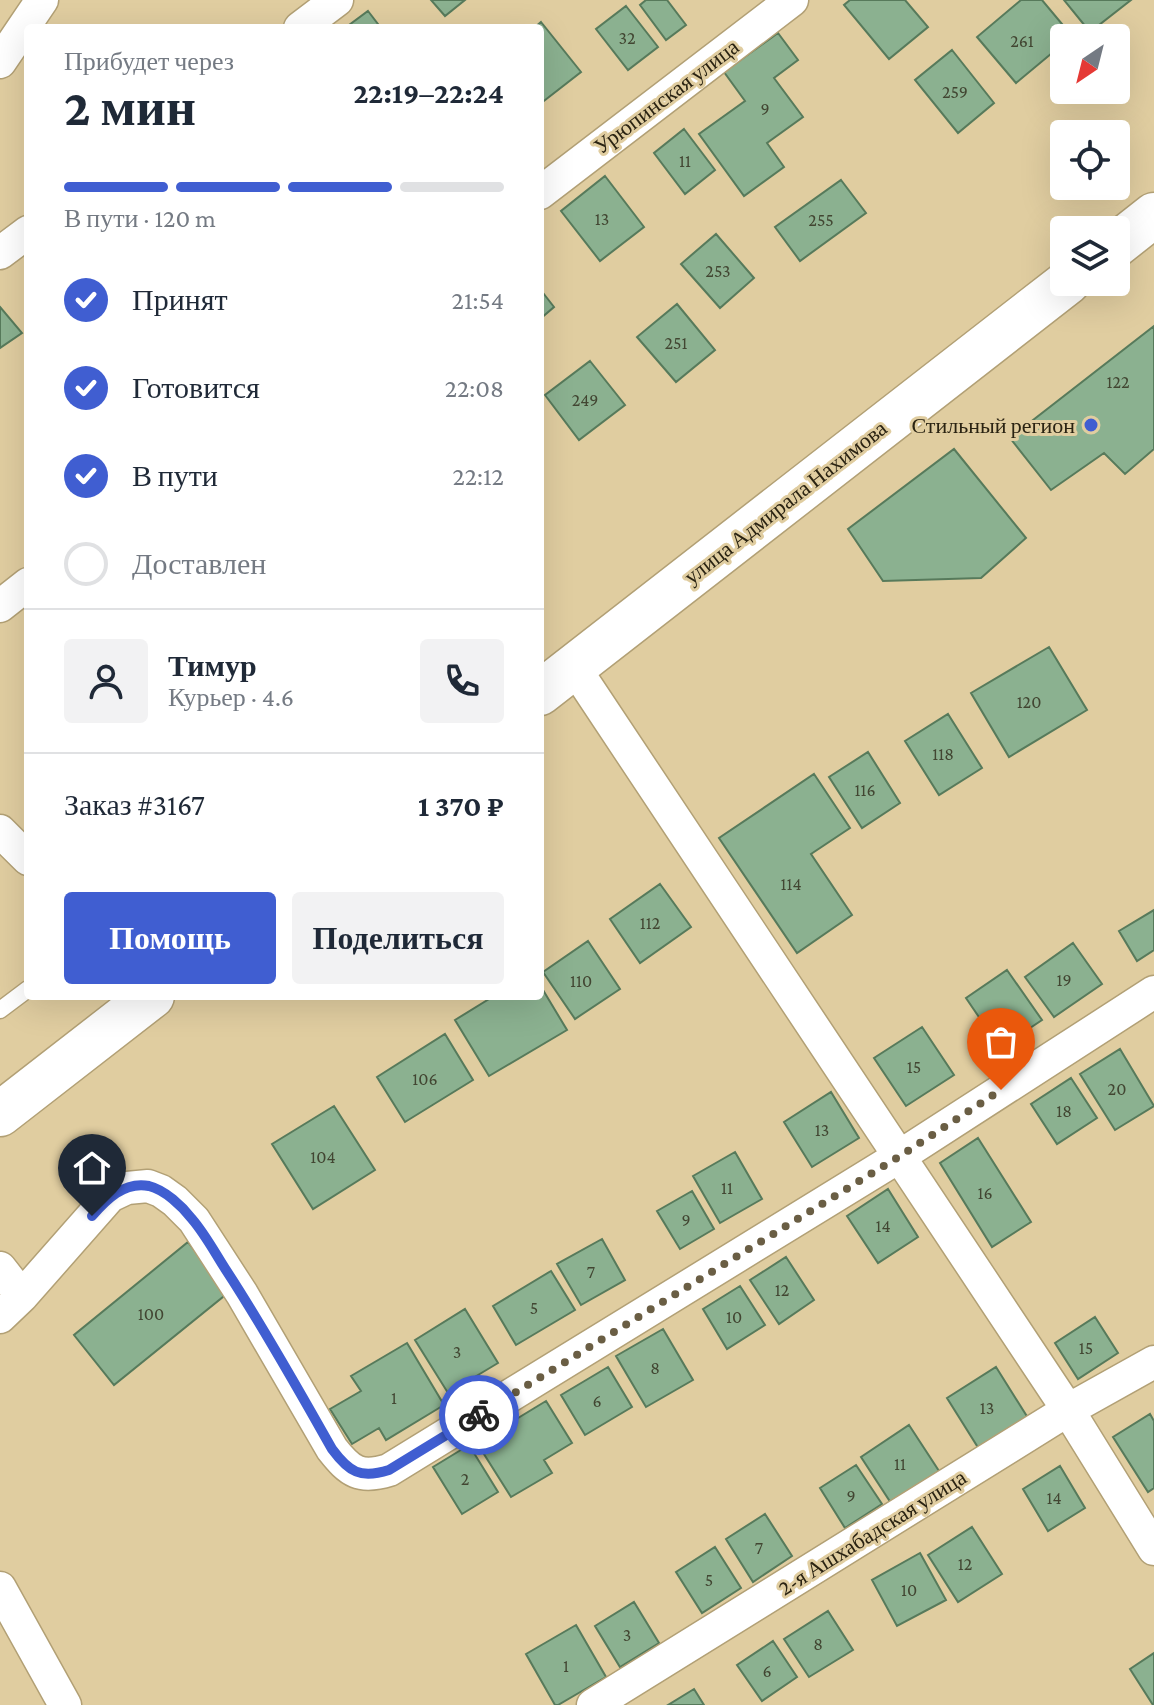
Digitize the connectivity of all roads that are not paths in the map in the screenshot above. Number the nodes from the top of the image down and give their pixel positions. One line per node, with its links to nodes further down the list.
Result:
1 (42, 0): 4 (street)
2 (337, 0): 5 (street)
3 (792, 0): 8 (street, Урюпинская улица)
4 (26, 24)
5 (305, 24)
6 (24, 27): 7 (street)
7 (0, 62)
8 (544, 190)
9 (1154, 215): 10 (main road)
10 (1130, 234)
11 (24, 235): 12 (street)
12 (0, 253)
13 (1050, 296): 16 (main road, улица Адмирала Нахимова)
14 (24, 587): 15 (street)
15 (0, 606)
16 (574, 667): 17 (main road, улица Адмирала Нахимова); 23 (street)
17 (544, 690)
18 (24, 992): 21 (lane)
19 (1154, 992): 23 (street)
20 (136, 1001): 22 (main road)
21 (0, 1010)
22 (0, 1114)
23 (900, 1156): 25 (street); 27 (street)
24 (0, 1268): 25 (street)
25 (11, 1306)
26 (1154, 1362): 27 (street, 2-я Ашхабадская улица)
27 (1068, 1410): 28 (street); 31 (street, 2-я Ашхабадская улица)
28 (1154, 1549)
29 (0, 1588): 30 (street)
30 (65, 1705)
31 (593, 1705)

